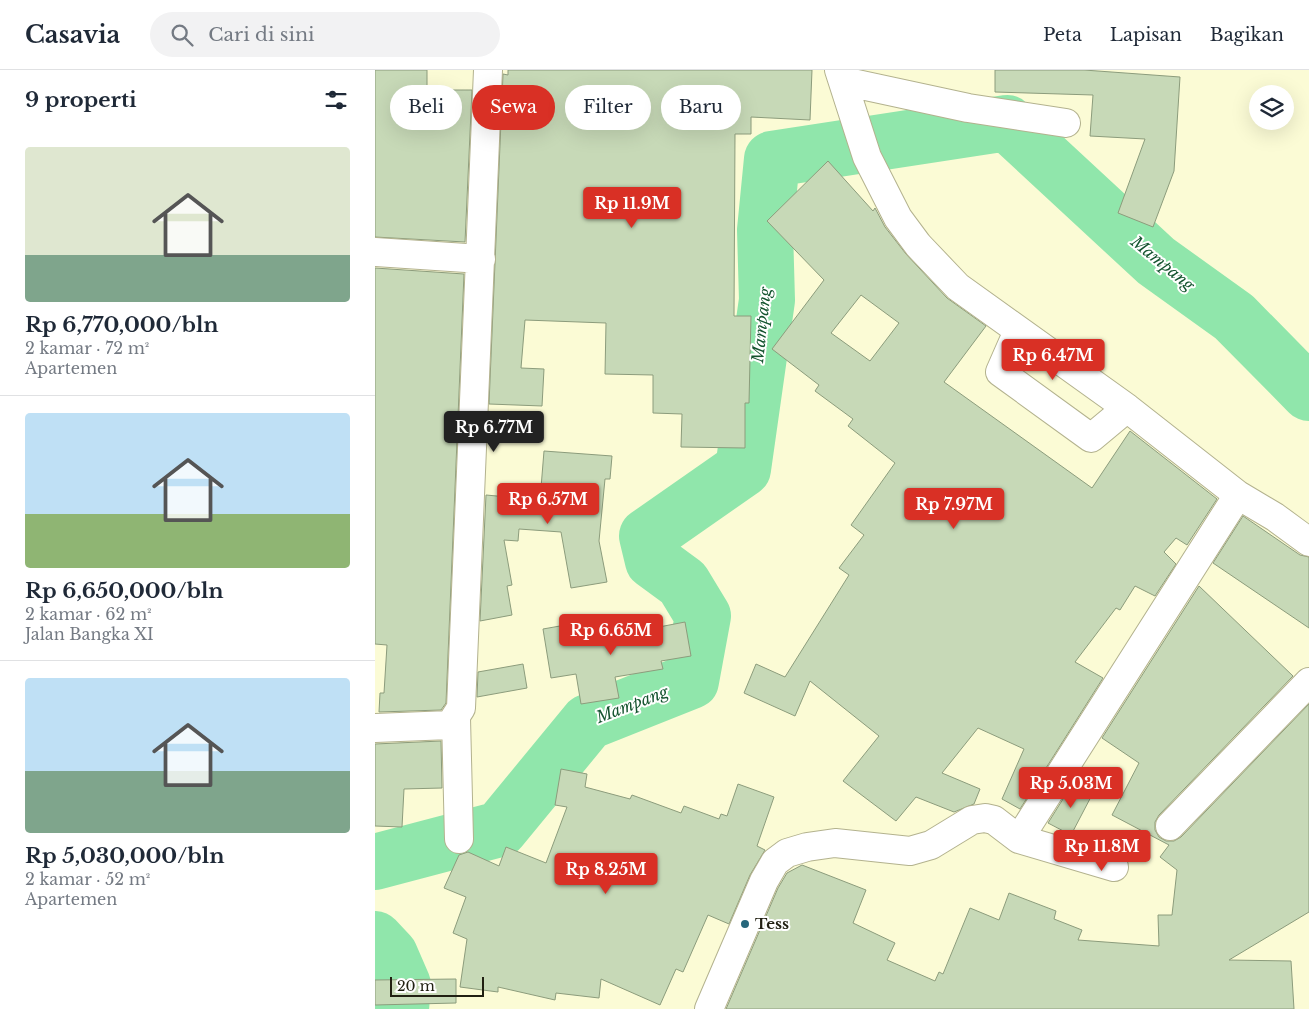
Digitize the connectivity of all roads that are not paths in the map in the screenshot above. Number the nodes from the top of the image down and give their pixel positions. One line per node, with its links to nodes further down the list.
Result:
1 (488, 70): 5 (street)
2 (841, 76): 3 (street); 6 (street)
3 (1066, 123)
4 (375, 252): 5 (street)
5 (481, 259): 11 (street)
6 (1018, 331): 7 (street); 7 (street)
7 (1127, 408): 8 (street)
8 (1238, 495): 9 (street); 15 (street)
9 (1309, 542)
10 (1309, 682): 13 (street)
11 (456, 718): 12 (street); 14 (street)
12 (375, 728)
13 (1170, 826)
14 (459, 839)
15 (1019, 839): 16 (street); 17 (street)
16 (1114, 867)
17 (709, 1009)

